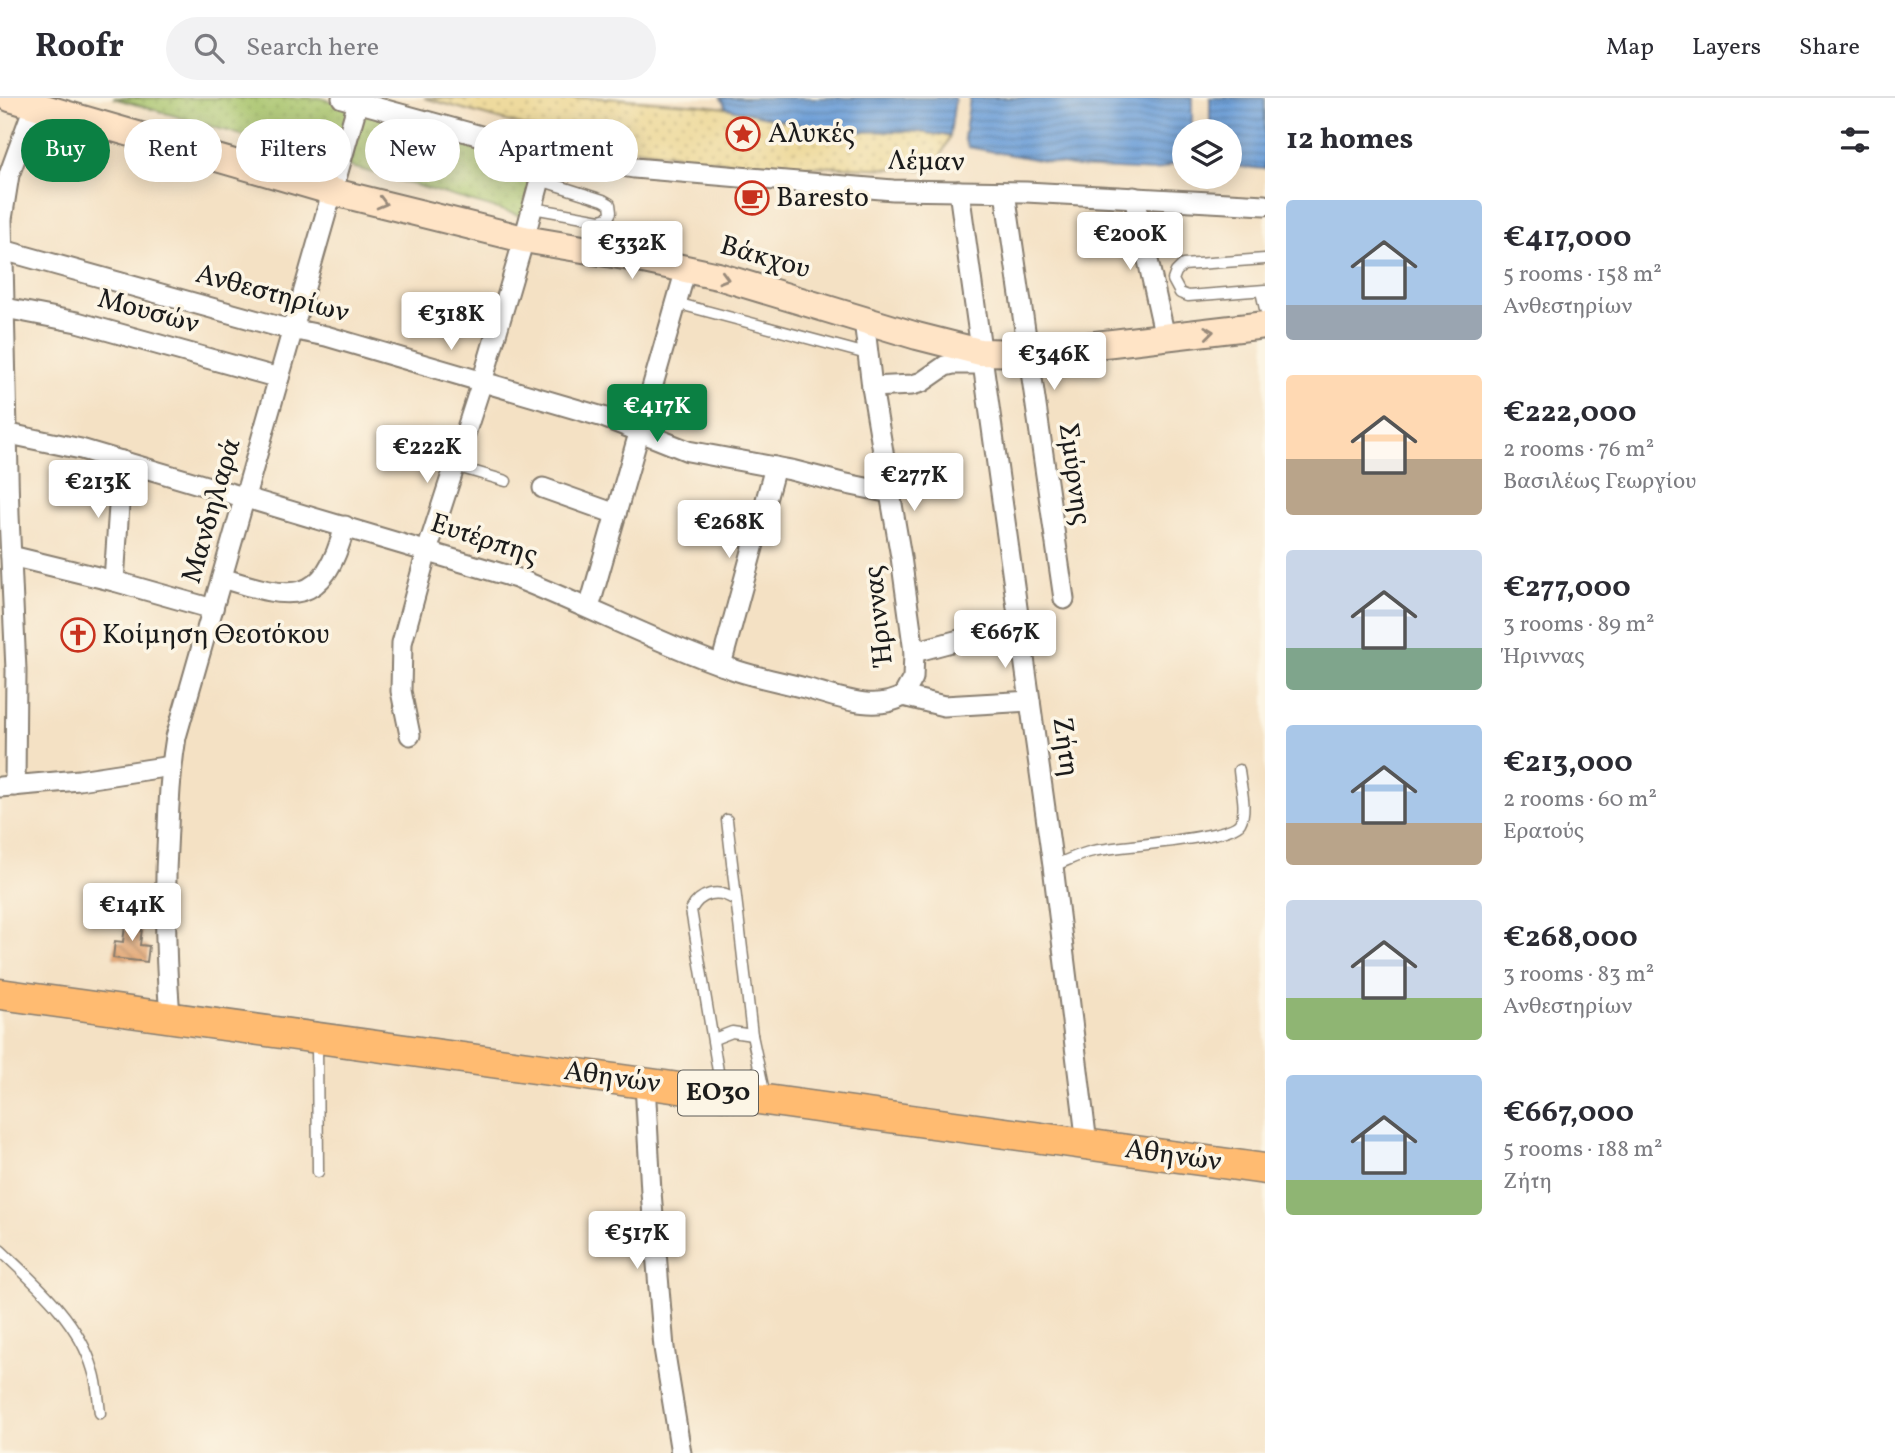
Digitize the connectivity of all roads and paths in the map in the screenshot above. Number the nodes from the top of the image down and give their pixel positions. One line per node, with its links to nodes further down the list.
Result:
1 (350, 100): 3 (street, Λέμαν); 8 (street, Μανδηλαρά)
2 (27, 101): 8 (street, Βάκχου); 13 (street)
3 (474, 133)
4 (638, 168): 7 (street, Λέμαν)
5 (540, 182): 12 (street)
6 (546, 182): 12 (lane)
7 (959, 191): 9 (street, Λέμαν); 28 (street, Ζήτη)
8 (334, 192): 14 (street, Βάκχου, one-way to 14); 24 (street, Μανδηλαρά)
9 (1005, 192): 10 (street, Λέμαν); 26 (street, Σμύρνης)
10 (1134, 197): 11 (street, Λέμαν); 25 (street)
11 (1265, 205)
12 (533, 208): 14 (street)
13 (1, 211): 15 (street)
14 (524, 239): 17 (street, Βάκχου); 30 (street)
15 (3, 250): 20 (street); 24 (street, Ανθεστηρίων)
16 (1265, 259): 18 (lane)
17 (686, 269): 19 (street); 22 (street, Βάκχου, one-way to 22)
18 (1263, 290): 21 (lane)
19 (676, 303): 27 (lane); 32 (street)
20 (2, 307): 29 (street, Μουσών); 33 (street)
21 (1265, 309)
22 (864, 320): 27 (street, Ήριννας); 28 (street, Βάκχου)
23 (1265, 325): 25 (street, Βάκχου, one-way to 23)
24 (293, 330): 29 (street, Μανδηλαρά); 30 (street, Ανθεστηρίων)
25 (1165, 337): 26 (street, Βάκχου)
26 (1028, 353): 28 (street, Βάκχου); 48 (street, Σμύρνης)
27 (867, 354): 31 (street, Ήριννας)
28 (981, 358): 31 (street); 52 (street, Ζήτη)
29 (279, 378): 40 (street, Μανδηλαρά)
30 (482, 382): 32 (street, Ανθεστηρίων); 35 (street)
31 (872, 387): 39 (street, Ήριννας)
32 (640, 432): 36 (street, Ανθεστηρίων); 41 (street)
33 (4, 433): 34 (street, Ευτέρπης); 42 (street)
34 (122, 461): 40 (street, Ευτέρπης); 47 (street)
35 (455, 466): 37 (lane); 44 (street)
36 (775, 467): 39 (street, Ανθεστηρίων); 54 (street)
37 (506, 481)
38 (543, 488): 41 (street)
39 (890, 493): 53 (street, Ήριννας)
40 (245, 497): 43 (street, Ευτέρπης); 46 (street, Μανδηλαρά)
41 (616, 514): 49 (street)
42 (4, 515): 45 (street)
43 (345, 526): 44 (street, Ευτέρπης); 46 (street)
44 (427, 551): 49 (street, Ευτέρπης); 58 (street)
45 (11, 556): 47 (street); 51 (street)
46 (222, 578): 50 (street, Μανδηλαρά)
47 (114, 581): 50 (street)
48 (1064, 598)
49 (589, 608): 54 (street, Ευτέρπης)
50 (213, 609): 59 (street, Μανδηλαρά)
51 (7, 616): 55 (street)
52 (1019, 624): 53 (street); 57 (street, Ζήτη)
53 (914, 652): 56 (street, Ήριννας)
54 (721, 665): 56 (street, Ευτέρπης)
55 (8, 670): 61 (street)
56 (903, 696): 57 (street)
57 (1030, 701): 63 (street, Ζήτη)
58 (410, 735)
59 (171, 766): 61 (street); 66 (street, Μανδηλαρά)
60 (1239, 770): 63 (lane)
61 (7, 786)
62 (727, 820): 64 (lane)
63 (1053, 866): 73 (street, Ζήτη)
64 (735, 900): 67 (lane); 69 (lane)
65 (0, 994): 66 (main road, Αθηνών / ΕΟ30)
66 (170, 1017): 68 (main road, Αθηνών / ΕΟ30)
67 (752, 1035): 69 (lane); 72 (lane)
68 (317, 1037): 70 (main road, Αθηνών / ΕΟ30); 76 (lane)
69 (714, 1039): 71 (lane)
70 (645, 1083): 71 (main road, Αθηνών / ΕΟ30); 80 (street)
71 (722, 1094): 72 (main road, Αθηνών / ΕΟ30)
72 (765, 1100): 73 (main road, Αθηνών / ΕΟ30)
73 (1087, 1144): 74 (main road, Αθηνών / ΕΟ30)
74 (1223, 1163): 75 (main road, Αθηνών / ΕΟ30); 77 (street)
75 (1265, 1169)
76 (318, 1172)
77 (1265, 1177)
78 (0, 1250): 79 (lane)
79 (100, 1413)
80 (681, 1453)

